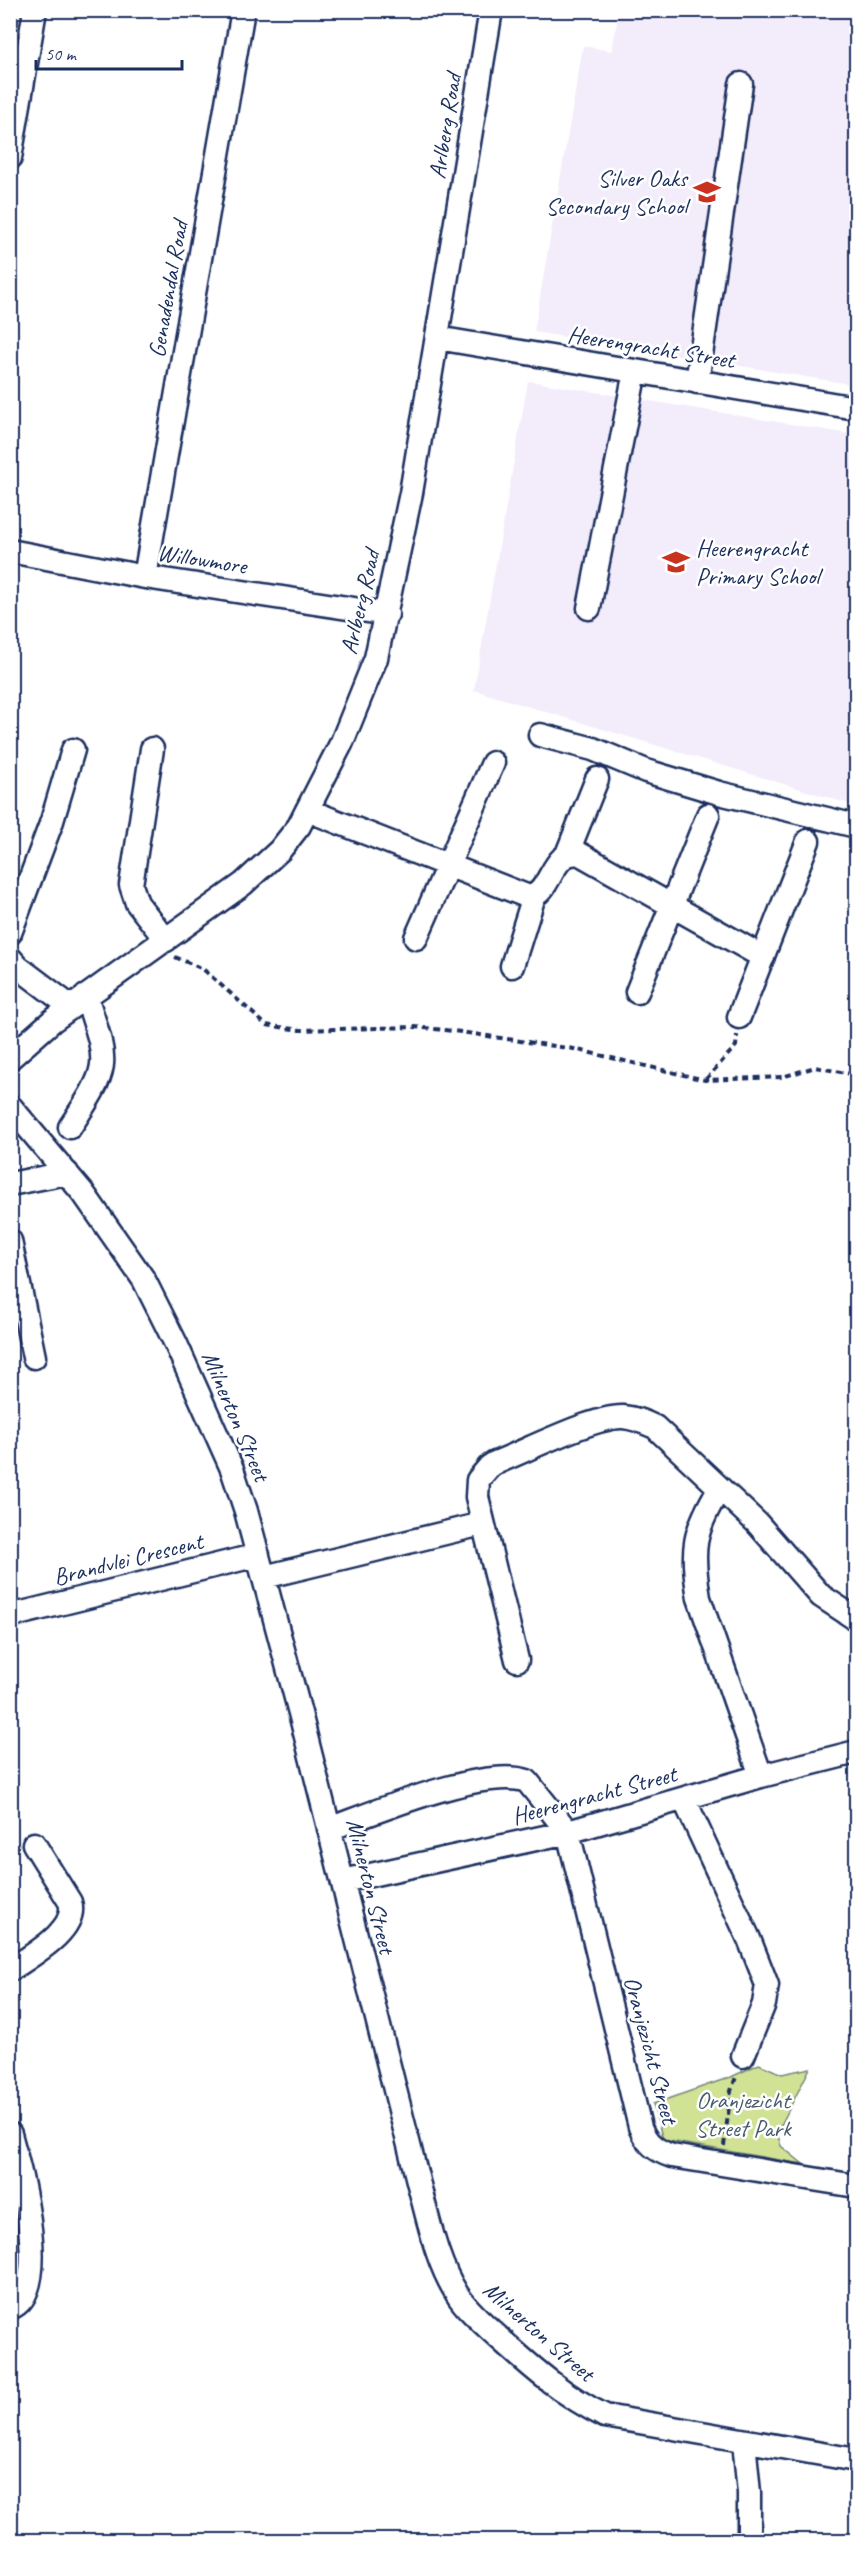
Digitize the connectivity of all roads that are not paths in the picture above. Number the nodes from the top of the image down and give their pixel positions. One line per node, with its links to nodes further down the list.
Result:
1 (35, 10): 5 (street)
2 (243, 10): 11 (street, Genadendal Road)
3 (491, 10): 6 (street, Arlberg Road)
4 (741, 84): 8 (street)
5 (10, 158)
6 (437, 338): 7 (street, Heerengracht Street); 13 (street, Arlberg Road)
7 (635, 371): 8 (street, Heerengracht Street); 12 (street)
8 (697, 382): 9 (street, Heerengracht Street)
9 (856, 408)
10 (10, 551): 11 (street, Willowmore)
11 (145, 578): 13 (street, Willowmore)
12 (589, 608)
13 (387, 614): 19 (street, Arlberg Road)
14 (540, 735): 21 (street)
15 (152, 748): 29 (street)
16 (73, 750): 27 (street)
17 (493, 763): 24 (street)
18 (597, 779): 23 (street)
19 (307, 810): 24 (street); 29 (street, Arlberg Road)
20 (708, 815): 26 (street)
21 (856, 826)
22 (808, 841): 30 (street)
23 (567, 854): 25 (street); 26 (street)
24 (448, 866): 25 (street); 28 (street)
25 (534, 896): 32 (street)
26 (672, 906): 30 (street); 33 (street)
27 (10, 933)
28 (416, 938)
29 (160, 944): 34 (street, Arlberg Road)
30 (763, 957): 35 (street)
31 (10, 958): 34 (street)
32 (512, 966)
33 (637, 992)
34 (78, 1002): 36 (street, Arlberg Road); 38 (street)
35 (739, 1017)
36 (10, 1058)
37 (10, 1106): 39 (street, Milnerton Street)
38 (70, 1127)
39 (67, 1173): 40 (street); 45 (street, Milnerton Street)
40 (10, 1184)
41 (10, 1241): 42 (street)
42 (33, 1357)
43 (718, 1489): 44 (street); 48 (street); 51 (street)
44 (482, 1524): 46 (street); 49 (street)
45 (258, 1555): 46 (street, Milnerton Street); 47 (street, Brandvlei Crescent)
46 (264, 1577): 53 (street, Milnerton Street)
47 (10, 1616)
48 (856, 1619)
49 (517, 1660)
50 (856, 1752): 51 (street, Heerengracht Street)
51 (761, 1776): 52 (street, Heerengracht Street)
52 (684, 1799): 54 (street, Heerengracht Street); 58 (street)
53 (329, 1830): 54 (street); 56 (street, Milnerton Street)
54 (568, 1832): 56 (street, Heerengracht Street); 60 (street, Oranjezicht Street)
55 (34, 1844): 57 (street)
56 (343, 1881): 62 (street, Milnerton Street)
57 (10, 1970)
58 (743, 2056)
59 (10, 2134): 61 (street)
60 (856, 2186)
61 (10, 2308)
62 (744, 2441): 63 (street, Milnerton Street); 64 (street)
63 (856, 2460)
64 (749, 2541)

